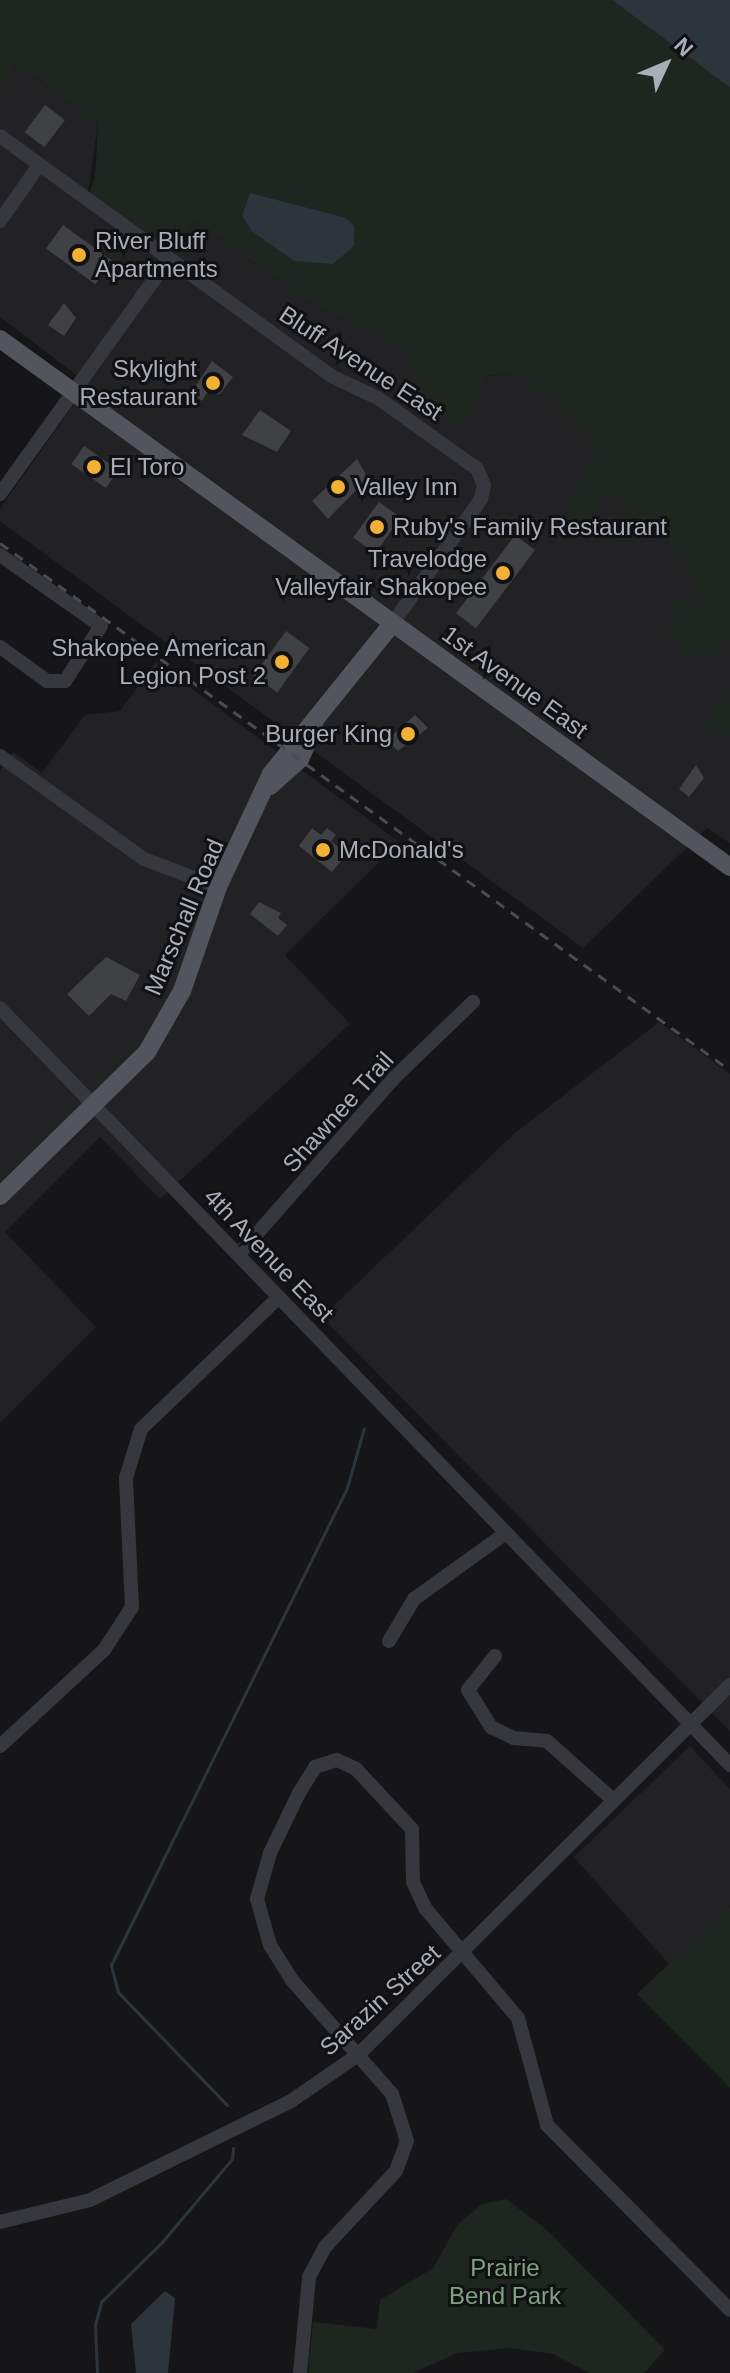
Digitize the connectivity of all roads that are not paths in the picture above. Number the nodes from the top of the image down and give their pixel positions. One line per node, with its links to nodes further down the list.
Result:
1 (0, 136): 2 (street, Bluff Avenue East)
2 (39, 165): 3 (street); 4 (street, Bluff Avenue East)
3 (0, 221)
4 (169, 259): 6 (street); 8 (street, Bluff Avenue East)
5 (0, 339): 6 (main road, 1st Avenue East)
6 (73, 392): 7 (street); 10 (main road, 1st Avenue East)
7 (0, 494)
8 (481, 499): 10 (street, Marschall Road)
9 (0, 555): 11 (street)
10 (393, 623): 13 (main road, 1st Avenue East); 14 (main road, Marschall Road)
11 (0, 647)
12 (0, 756): 14 (street)
13 (730, 867)
14 (218, 887): 17 (main road, Marschall Road)
15 (473, 1002): 19 (street, Shawnee Trail)
16 (0, 1008): 17 (street, 4th Avenue East)
17 (95, 1106): 18 (main road, Marschall Road); 19 (street, 4th Avenue East)
18 (0, 1196)
19 (239, 1254): 20 (street, 4th Avenue East)
20 (279, 1297): 21 (street, 4th Avenue East); 26 (street)
21 (503, 1535): 22 (street); 25 (street, 4th Avenue East)
22 (389, 1641)
23 (495, 1656): 28 (street)
24 (730, 1685): 25 (street, Sarazin Street)
25 (688, 1723): 27 (street, 4th Avenue East); 28 (street, Sarazin Street)
26 (0, 1746)
27 (730, 1765)
28 (611, 1798): 29 (street, Sarazin Street)
29 (466, 1953): 30 (street, Sarazin Street); 30 (street); 32 (street)
30 (358, 2055): 31 (street, Sarazin Street); 33 (street)
31 (0, 2222)
32 (730, 2310)
33 (300, 2373)

